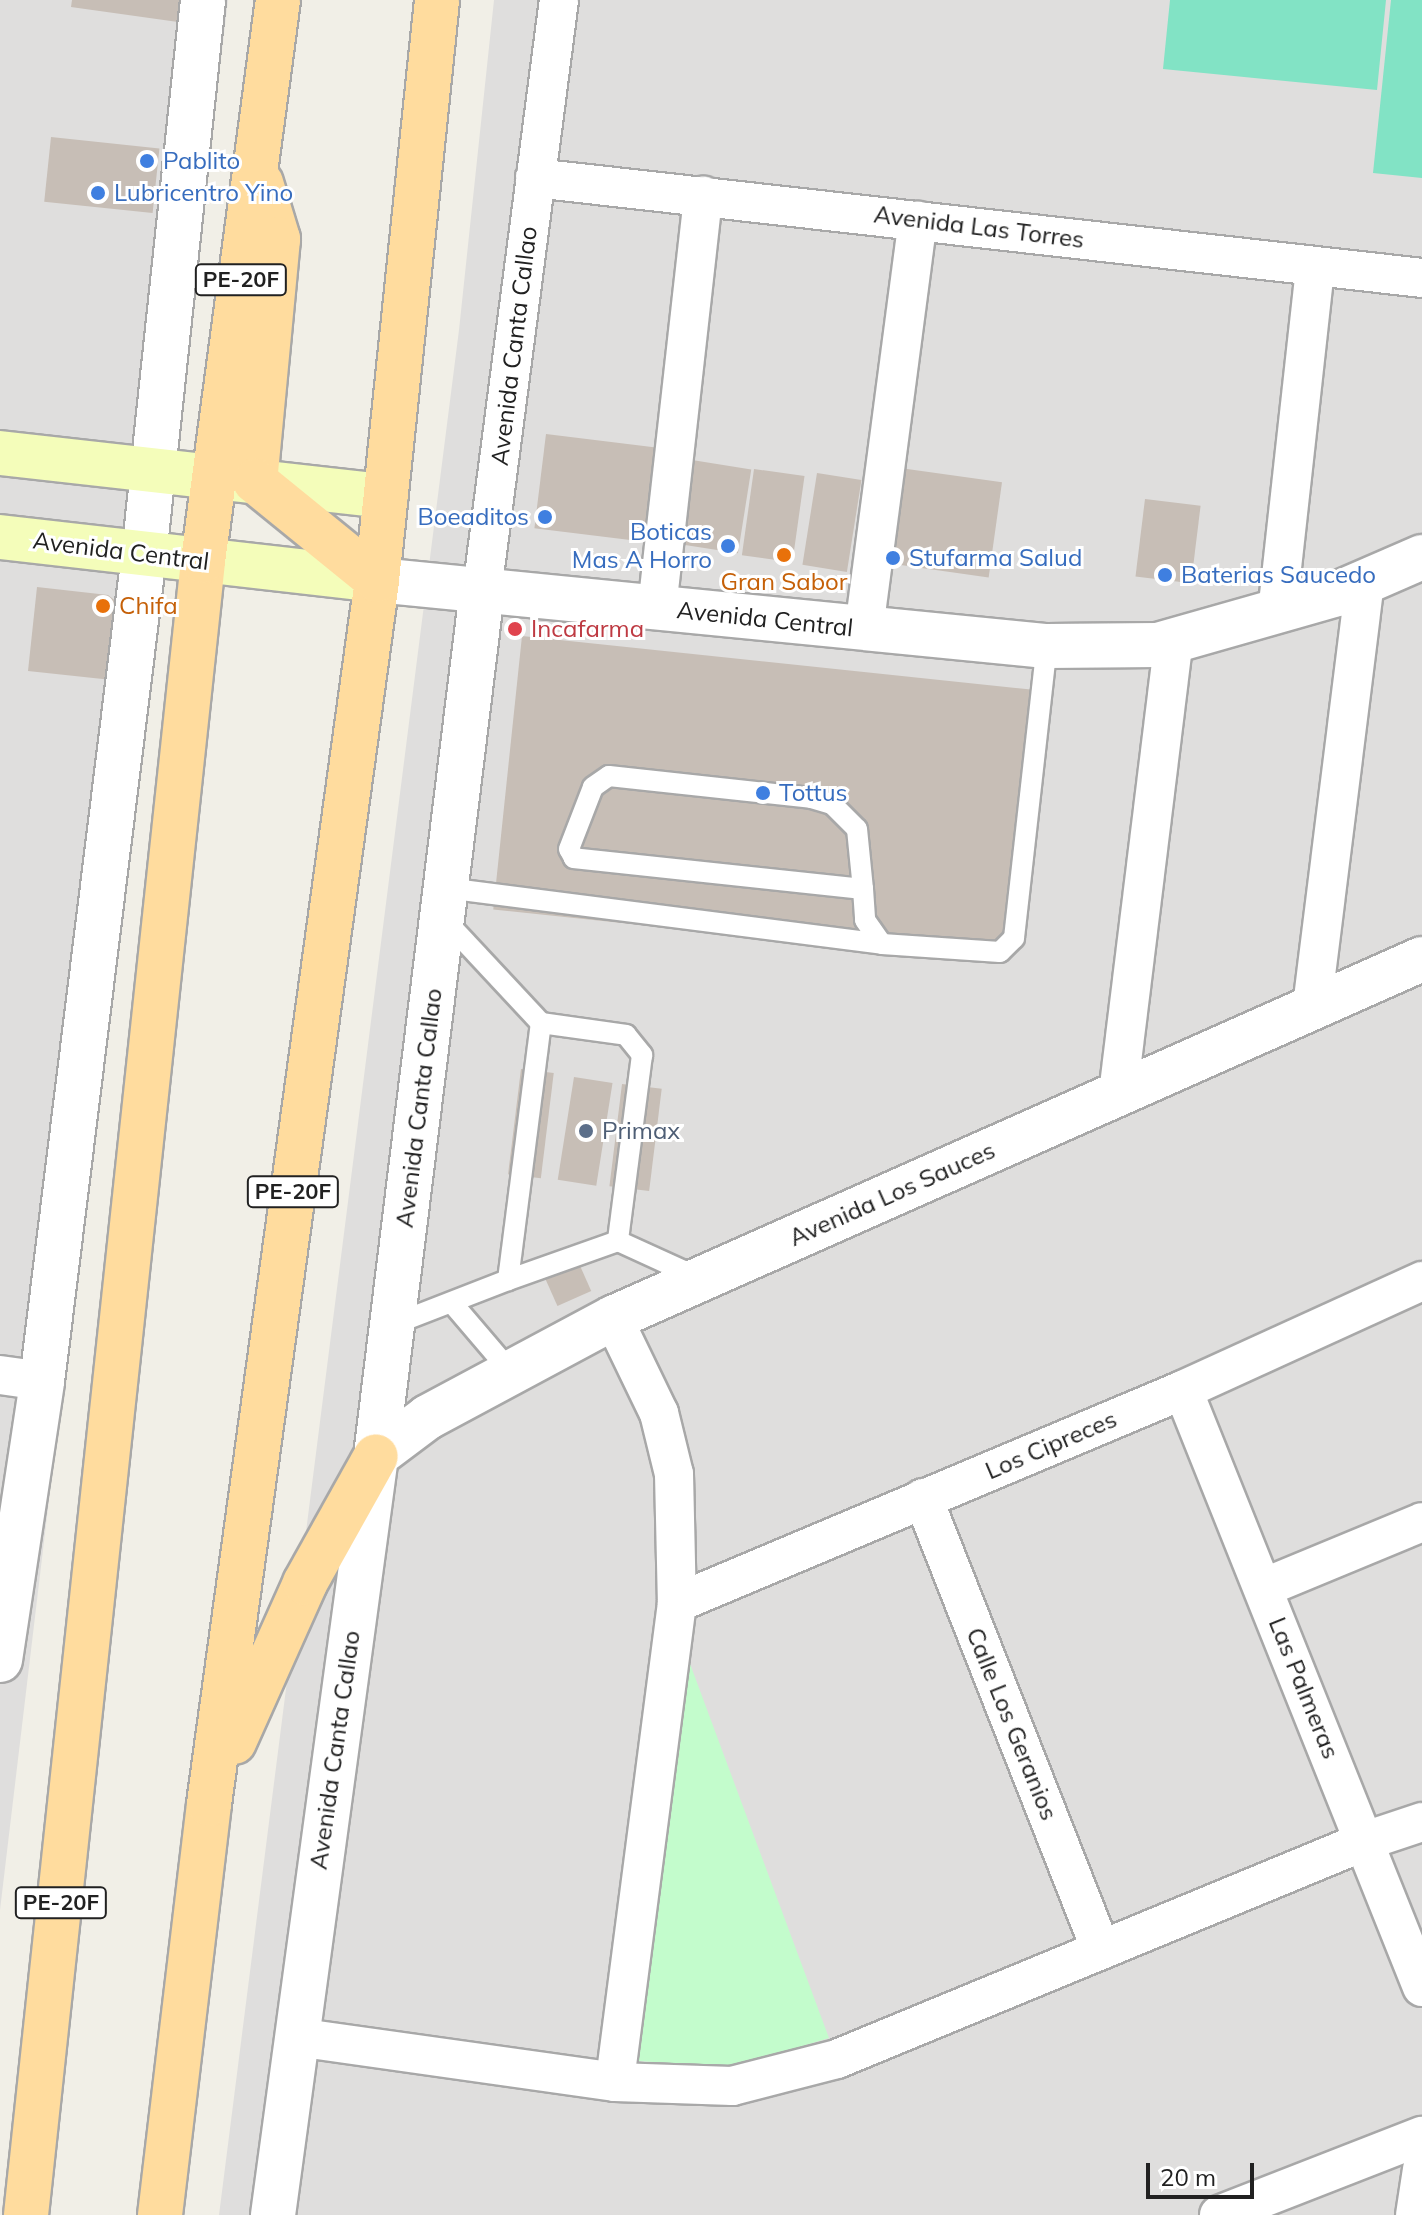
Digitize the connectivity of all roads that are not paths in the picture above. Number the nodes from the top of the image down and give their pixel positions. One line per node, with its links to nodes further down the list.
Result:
1 (203, 0): 11 (street)
2 (278, 0): 12 (main road, PE-20F)
3 (437, 0): 13 (main road, PE-20F)
4 (559, 0): 5 (street, Avenida Canta Callao)
5 (535, 178): 6 (street, Avenida Las Torres); 20 (street, Avenida Canta Callao)
6 (703, 196): 7 (street, Avenida Las Torres); 21 (street)
7 (918, 221): 8 (street, Avenida Las Torres); 23 (street)
8 (1315, 268): 9 (street, Avenida Las Torres); 22 (street)
9 (1422, 278)
10 (0, 453): 11 (main road)
11 (153, 470): 12 (main road); 15 (street)
12 (234, 478): 13 (main road); 17 (main road, PE-20F); 18 (main road)
13 (386, 496): 18 (main road, PE-20F)
14 (0, 537): 15 (main road, Avenida Central)
15 (144, 555): 17 (main road, Avenida Central); 42 (street)
16 (1422, 557): 19 (street, Avenida Central)
17 (203, 561): 18 (main road, Avenida Central); 60 (main road, PE-20F)
18 (377, 580): 20 (street, Avenida Central); 51 (main road, PE-20F)
19 (1365, 581): 22 (street, Avenida Central); 30 (street)
20 (482, 591): 21 (street, Avenida Central); 27 (street, Avenida Canta Callao)
21 (657, 608): 23 (street, Avenida Central)
22 (1277, 613): 24 (street, Avenida Central)
23 (864, 629): 25 (street, Avenida Central)
24 (1174, 640): 25 (street, Avenida Central); 32 (street)
25 (1047, 646): 28 (lane)
26 (863, 889): 26 (lane); 28 (lane)
27 (444, 902): 28 (lane); 31 (lane); 39 (street, Avenida Canta Callao)
28 (882, 944)
29 (1422, 959): 30 (street, Avenida Los Sauces)
30 (1312, 1007): 32 (street, Avenida Los Sauces)
31 (541, 1023): 33 (lane); 35 (lane)
32 (1118, 1094): 34 (street, Avenida Los Sauces)
33 (618, 1241): 34 (lane); 35 (lane)
34 (700, 1279): 38 (street, Avenida Los Sauces)
35 (508, 1280): 37 (lane)
36 (1422, 1281): 43 (street, Los Cipreces)
37 (452, 1303): 39 (lane); 40 (lane)
38 (613, 1318): 40 (street, Avenida Los Sauces); 48 (street)
39 (392, 1325): 44 (street, Avenida Canta Callao)
40 (511, 1372): 44 (street, Avenida Los Sauces)
41 (0, 1375): 42 (street)
42 (42, 1381): 49 (street)
43 (1183, 1390): 45 (street, Los Cipreces); 47 (street, Las Palmeras)
44 (376, 1456): 51 (main road); 56 (street, Avenida Canta Callao)
45 (923, 1498): 48 (street, Los Cipreces); 54 (street, Calle Los Geranios)
46 (1422, 1522): 47 (street)
47 (1263, 1588): 53 (street, Las Palmeras)
48 (677, 1603): 57 (street)
49 (3, 1609): 50 (street)
50 (0, 1660)
51 (209, 1804): 61 (main road, PE-20F)
52 (1422, 1822): 53 (street)
53 (1365, 1841): 54 (street); 55 (street, Las Palmeras)
54 (1101, 1950): 57 (street)
55 (1422, 1987)
56 (296, 2037): 57 (street); 62 (street, Avenida Canta Callao)
57 (615, 2082)
58 (1422, 2136): 63 (street)
59 (1422, 2169): 64 (street)
60 (26, 2215)
61 (160, 2215)
62 (273, 2215)
63 (1219, 2215)
64 (1415, 2215)

